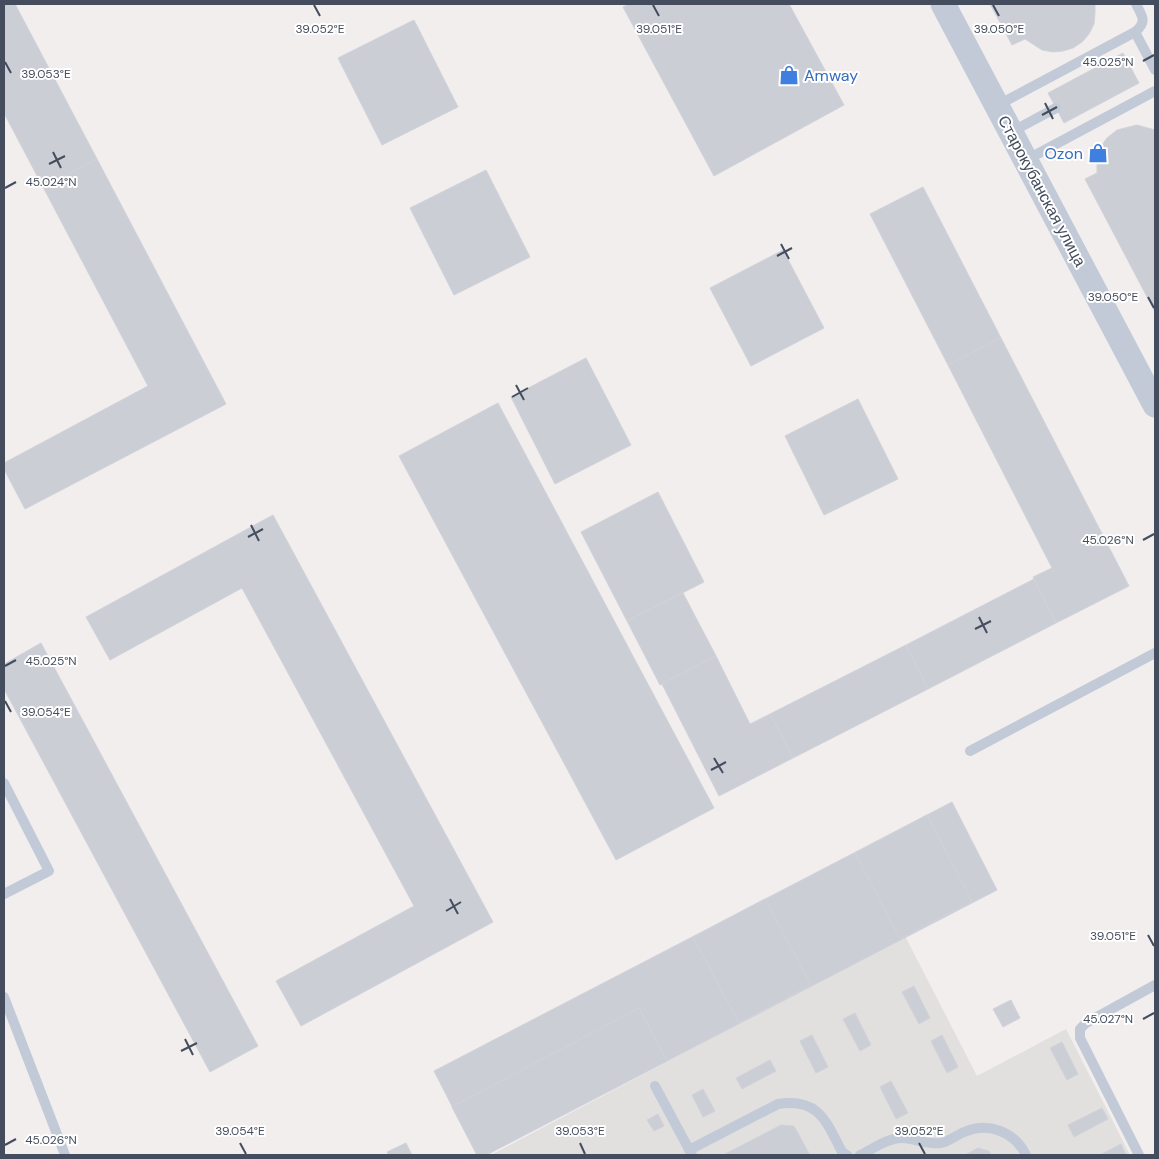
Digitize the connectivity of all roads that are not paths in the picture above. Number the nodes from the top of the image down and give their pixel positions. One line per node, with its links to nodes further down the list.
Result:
1 (942, 4): 6 (street, Старокубанская улица)
2 (1136, 4): 3 (lane)
3 (1135, 32): 4 (lane); 6 (lane)
4 (1155, 70)
5 (1155, 91): 9 (lane)
6 (998, 106): 8 (street, Старокубанская улица)
7 (1056, 108): 8 (lane)
8 (1011, 132): 9 (street, Старокубанская улица)
9 (1026, 160): 10 (street, Старокубанская улица)
10 (1155, 405)
11 (1155, 653): 12 (lane)
12 (970, 751)
13 (4, 782): 14 (lane)
14 (4, 894)
15 (1155, 985): 23 (lane)
16 (4, 996): 19 (lane)
17 (655, 1086): 18 (lane)
18 (691, 1153): 20 (lane)
19 (65, 1155)
20 (847, 1155)
21 (860, 1155): 22 (lane)
22 (1026, 1155)
23 (1139, 1155)

